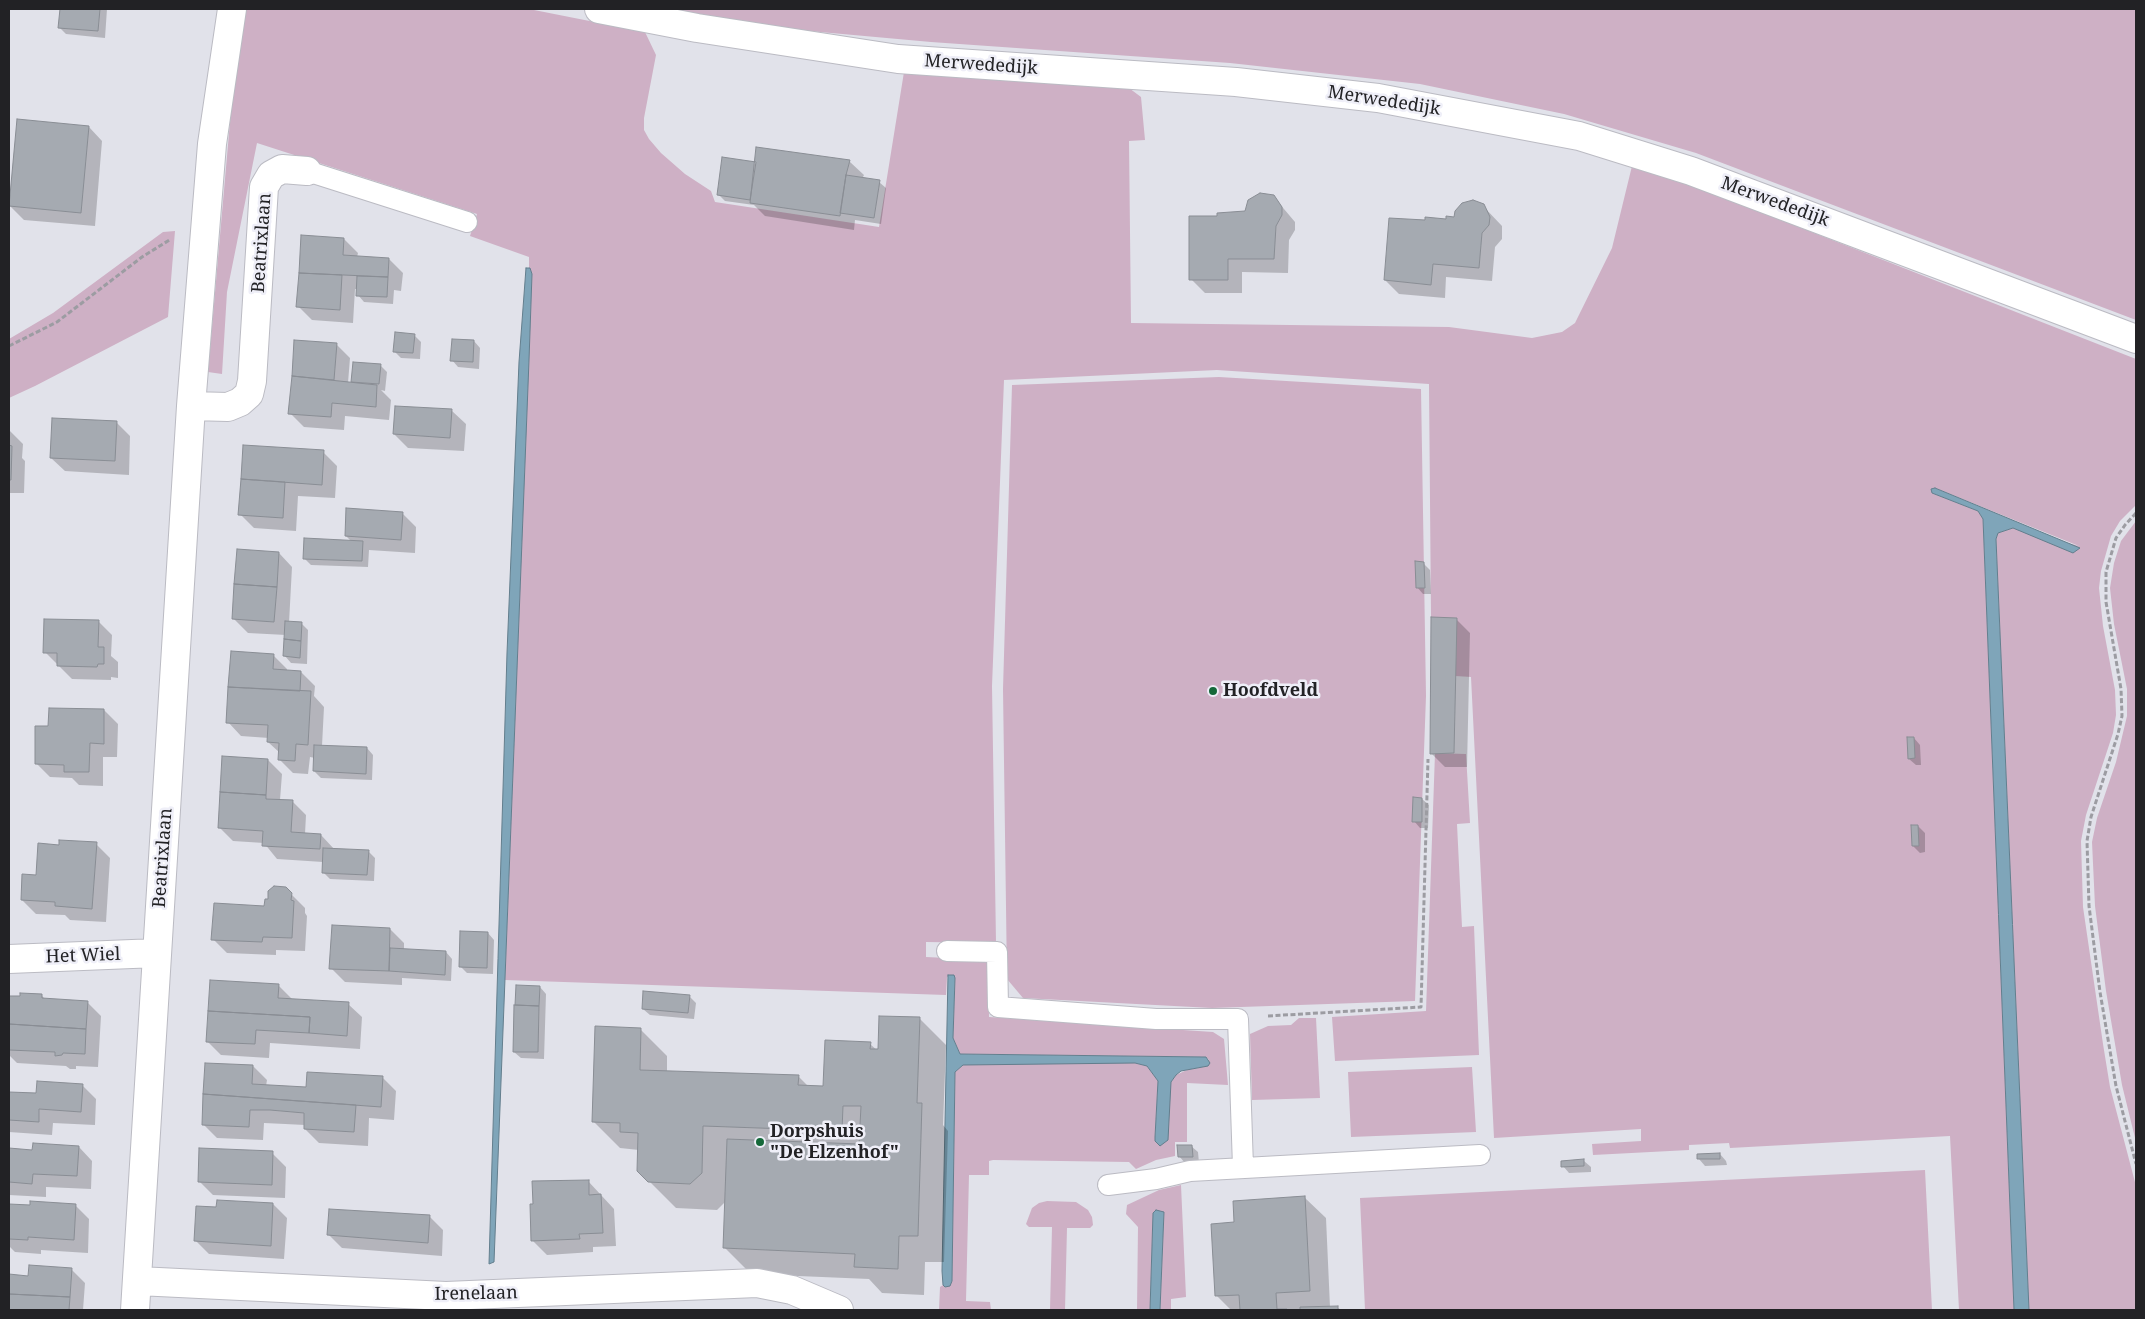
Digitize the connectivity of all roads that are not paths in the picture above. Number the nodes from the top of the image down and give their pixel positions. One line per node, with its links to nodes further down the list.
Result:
1 (232, 9): 6 (street, Beatrixlaan)
2 (599, 9): 5 (street, Merwededijk)
3 (307, 171): 4 (lane, Beatrixlaan); 6 (street, Beatrixlaan)
4 (467, 222)
5 (2136, 339)
6 (191, 406): 8 (street, Beatrixlaan)
7 (947, 951): 11 (lane)
8 (157, 954): 9 (street, Het Wiel); 13 (street, Beatrixlaan)
9 (9, 960)
10 (1480, 1155): 11 (lane)
11 (1243, 1167): 12 (lane)
12 (1108, 1185)
13 (138, 1281): 14 (street, Beatrixlaan); 15 (street, Irenelaan)
14 (135, 1310)
15 (839, 1310)

